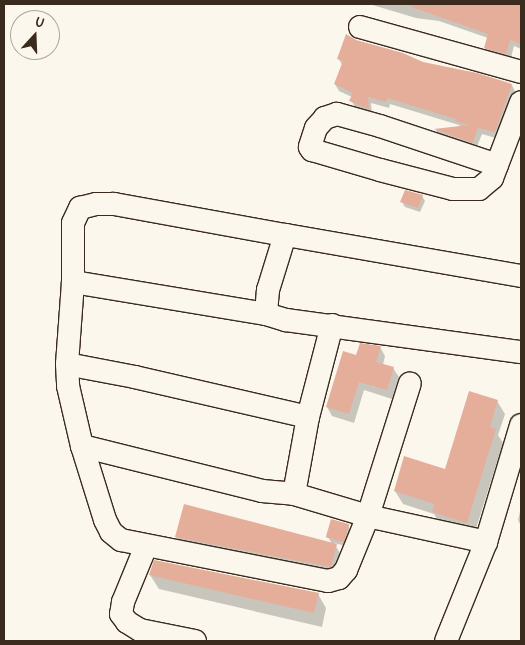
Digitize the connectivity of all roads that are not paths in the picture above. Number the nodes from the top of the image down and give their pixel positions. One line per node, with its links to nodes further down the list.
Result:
1 (360, 27): 2 (street)
2 (521, 72)
3 (521, 102): 4 (street)
4 (497, 165): 4 (street)
5 (285, 234): 6 (street); 7 (street); 8 (street)
6 (521, 276)
7 (73, 282): 8 (street); 11 (street)
8 (266, 314): 9 (street)
9 (332, 325): 10 (street); 13 (street)
10 (521, 352)
11 (68, 364): 13 (street); 15 (street)
12 (410, 383): 17 (street)
13 (308, 417): 16 (street)
14 (521, 425): 18 (street)
15 (82, 446): 16 (street); 19 (street)
16 (294, 494): 17 (street)
17 (368, 516): 18 (street); 19 (street)
18 (486, 542): 21 (street)
19 (146, 546): 20 (street)
20 (195, 641)
21 (446, 641)

